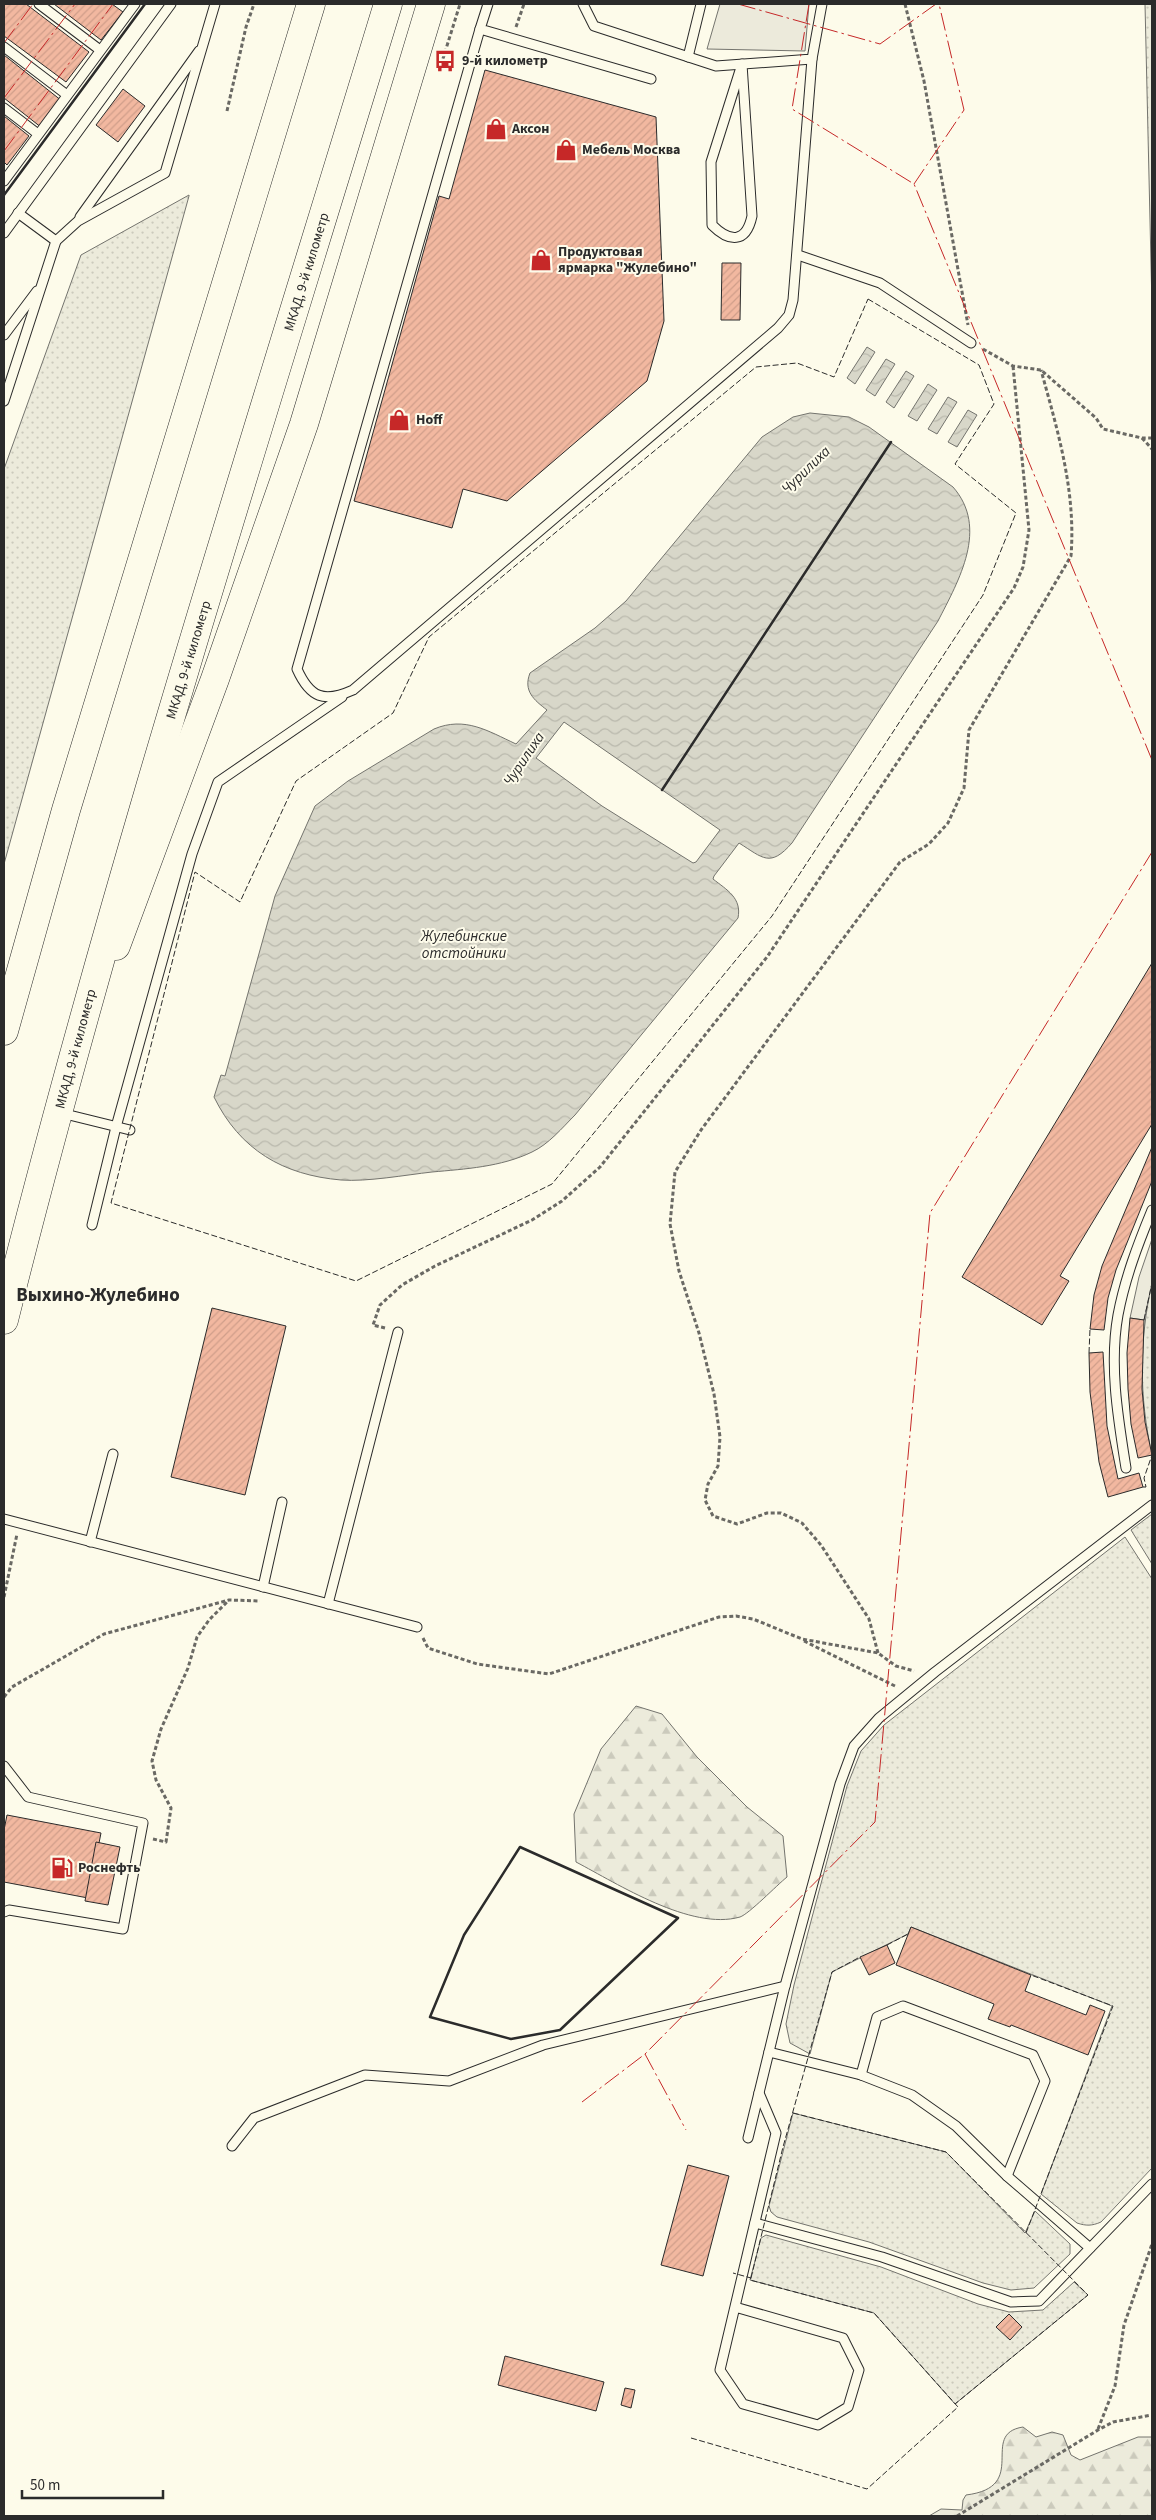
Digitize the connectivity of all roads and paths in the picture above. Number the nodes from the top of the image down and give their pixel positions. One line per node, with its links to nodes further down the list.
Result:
1 (39, 4): 20 (lane)
2 (171, 4): 31 (lane)
3 (215, 4): 18 (lane)
4 (254, 4): 28 (path)
5 (311, 4): 46 (main road)
6 (388, 4): 47 (main road, МКАД, 9-й километр)
7 (431, 4): 47 (main road)
8 (460, 4): 24 (path)
9 (488, 4): 16 (lane)
10 (524, 4): 17 (path)
11 (583, 4): 21 (lane)
12 (701, 4): 21 (lane)
13 (822, 4): 22 (lane)
14 (906, 4): 38 (path)
15 (129, 6): 20 (lane)
16 (480, 29): 17 (lane); 45 (lane)
17 (513, 38): 25 (lane)
18 (203, 44): 32 (lane); 32 (lane)
19 (4, 47): 26 (lane)
20 (100, 50): 26 (lane)
21 (688, 57): 23 (lane)
22 (812, 59): 23 (lane); 35 (lane)
23 (742, 64): 23 (lane)
24 (441, 65)
25 (651, 79)
26 (67, 95): 29 (lane)
27 (4, 108): 29 (lane)
28 (227, 111)
29 (38, 134): 30 (lane)
30 (5, 176)
31 (18, 213): 33 (lane); 34 (lane)
32 (78, 221): 34 (lane)
33 (4, 233)
34 (56, 242): 36 (lane)
35 (798, 255): 38 (lane); 45 (lane)
36 (42, 285): 37 (lane); 41 (lane)
37 (4, 335)
38 (971, 343): 39 (path)
39 (1013, 366): 40 (path); 54 (path)
40 (1041, 370): 42 (path); 69 (path)
41 (4, 401)
42 (1142, 438): 43 (path); 44 (path)
43 (1152, 438)
44 (1152, 449)
45 (353, 690): 49 (lane)
46 (4, 1031)
47 (70, 1070): 48 (main road, МКАД, 9-й километр)
48 (58, 1112): 49 (lane); 53 (main road, МКАД, 9-й километр)
49 (116, 1127): 50 (lane); 52 (lane)
50 (130, 1130)
51 (1152, 1210): 56 (lane)
52 (92, 1224)
53 (4, 1320)
54 (398, 1332): 66 (lane)
55 (114, 1454): 61 (lane)
56 (1126, 1468)
57 (282, 1502): 62 (lane)
58 (1152, 1506): 70 (lane)
59 (4, 1520): 60 (lane)
60 (19, 1524): 61 (lane); 63 (path)
61 (90, 1542): 62 (lane)
62 (263, 1587): 66 (lane)
63 (4, 1598)
64 (229, 1600): 65 (path); 72 (path); 74 (path)
65 (269, 1602)
66 (328, 1604): 67 (lane)
67 (417, 1627): 68 (path)
68 (802, 1639): 69 (path); 71 (path)
69 (878, 1653): 70 (path)
70 (935, 1672): 71 (lane)
71 (909, 1693): 76 (lane)
72 (4, 1697)
73 (4, 1766): 74 (lane)
74 (140, 1837): 75 (lane)
75 (4, 1912)
76 (786, 1986): 77 (lane); 81 (lane)
77 (770, 2052): 78 (lane); 79 (lane)
78 (861, 2075): 82 (lane); 82 (lane)
79 (759, 2093): 80 (lane); 84 (lane)
80 (748, 2138)
81 (232, 2146)
82 (1007, 2176): 86 (lane)
83 (1152, 2184): 86 (lane)
84 (754, 2223): 86 (lane); 87 (lane)
85 (1152, 2244): 89 (path)
86 (1090, 2248)
87 (735, 2307): 87 (lane)
88 (1152, 2415): 89 (path)
89 (1098, 2430): 90 (path)
90 (957, 2516)

